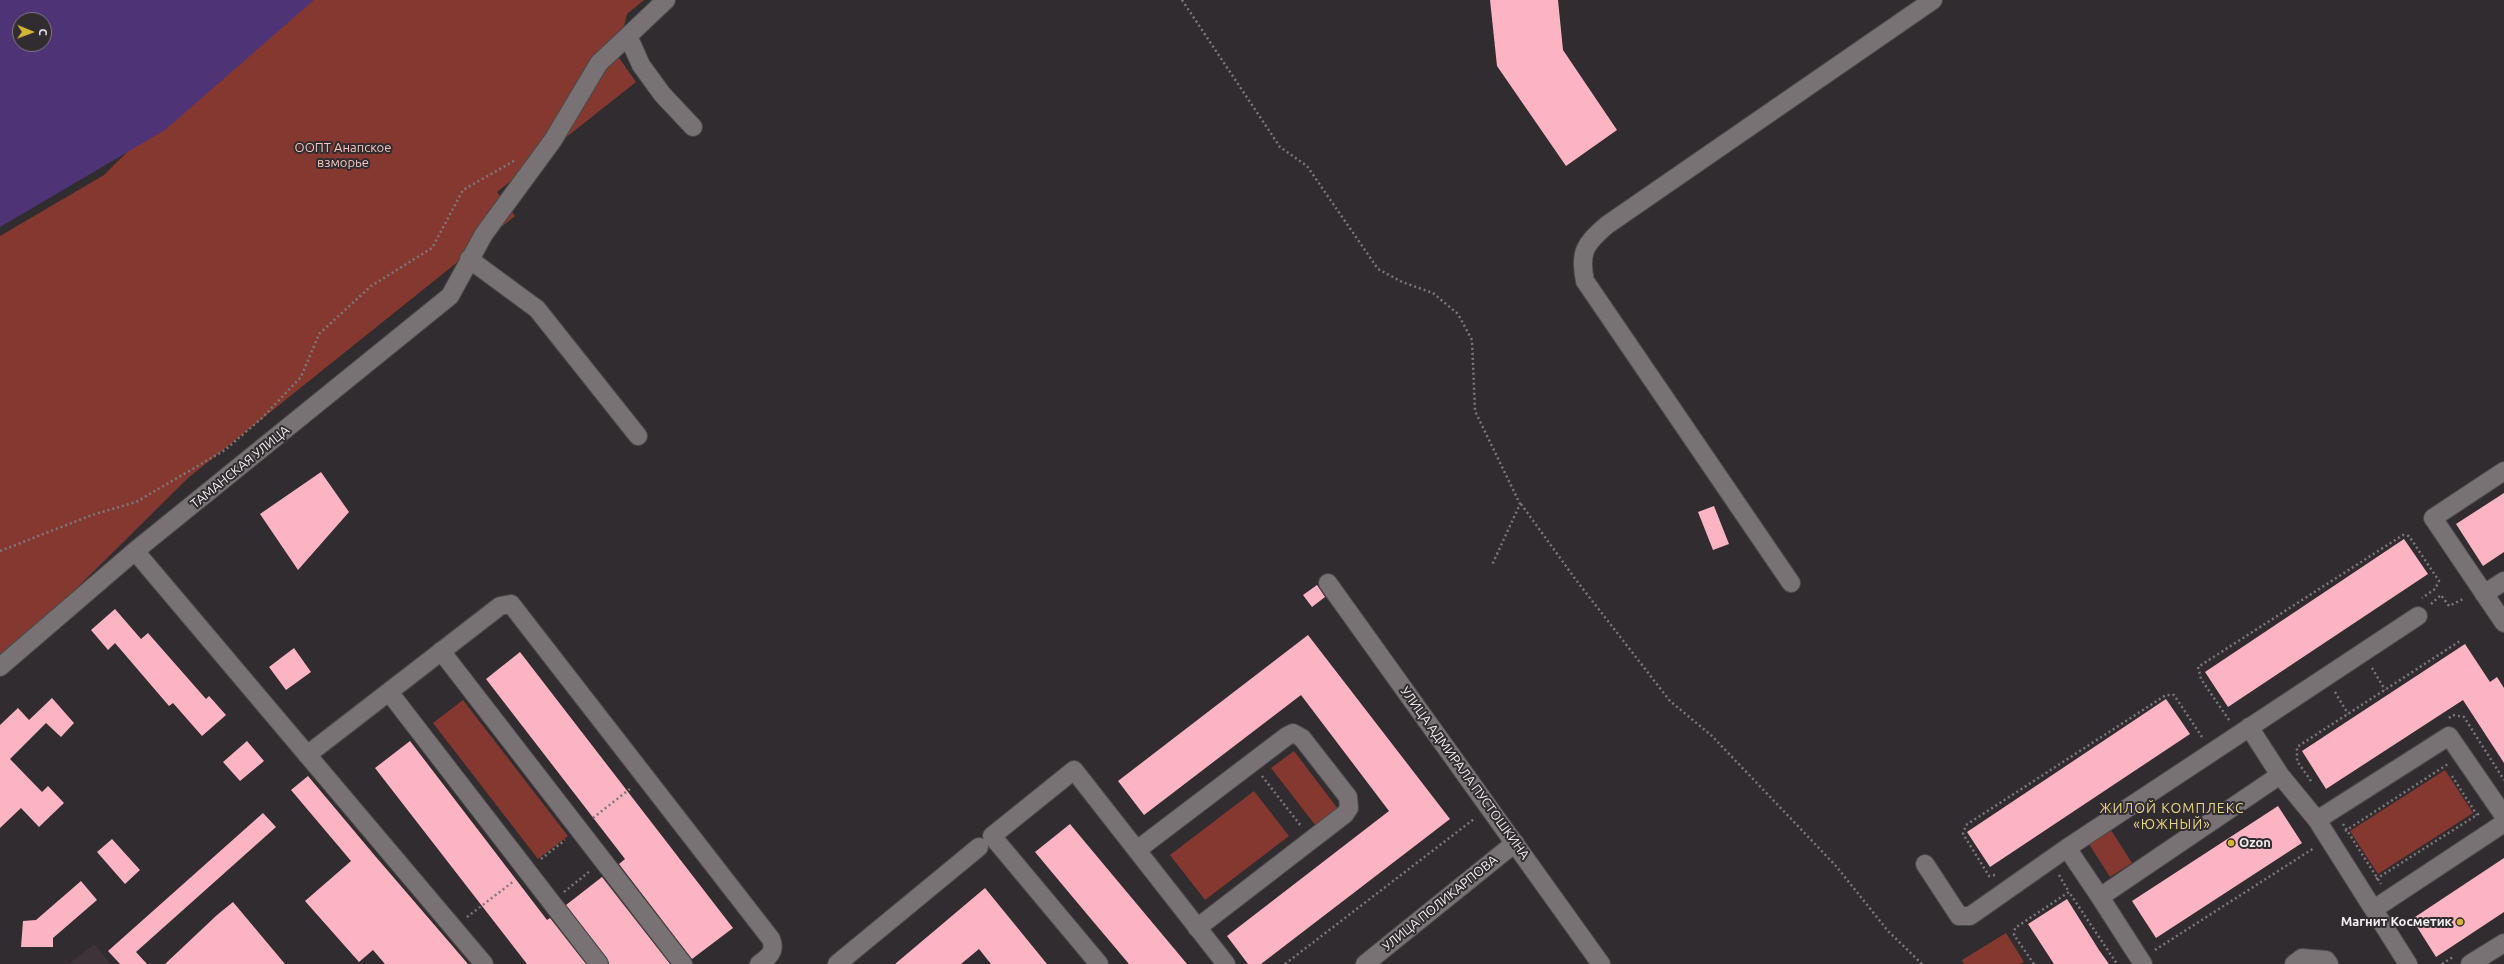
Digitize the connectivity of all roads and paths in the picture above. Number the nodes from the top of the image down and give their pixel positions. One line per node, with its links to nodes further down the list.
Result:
1 (666, 0): 4 (street)
2 (1182, 0): 10 (path)
3 (1933, 0): 16 (street)
4 (628, 36): 5 (street); 7 (street, ТАМАНСКАЯ УЛИЦА)
5 (693, 127)
6 (518, 159): 11 (path)
7 (469, 260): 8 (street); 12 (street, ТАМАНСКАЯ УЛИЦА)
8 (638, 436)
9 (2504, 471): 18 (street)
10 (1520, 504): 13 (path); 80 (path)
11 (0, 551)
12 (135, 551): 25 (street, ТАМАНСКАЯ УЛИЦА); 32 (street)
13 (1492, 565)
14 (2504, 581): 18 (street)
15 (1328, 583): 40 (street, УЛИЦА АДМИРАЛА ПУСТОШКИНА)
16 (1791, 583)
17 (2435, 589): 28 (path)
18 (2484, 594): 22 (street)
19 (2441, 595): 20 (path)
20 (2449, 606)
21 (2418, 616): 29 (street)
22 (2504, 623)
23 (2460, 641): 39 (path)
24 (441, 651): 26 (street); 37 (street); 46 (street)
25 (0, 667)
26 (389, 692): 32 (street); 58 (street)
27 (2442, 722): 38 (path)
28 (2231, 724)
29 (2249, 727): 36 (street); 54 (street)
30 (2205, 742): 59 (path)
31 (2433, 746): 33 (street); 35 (path); 41 (street)
32 (307, 755): 66 (street)
33 (2462, 755): 35 (path); 42 (street)
34 (1252, 763): 49 (path); 49 (street); 55 (street)
35 (2446, 765): 43 (path); 47 (path)
36 (2280, 775): 44 (street); 62 (street)
37 (646, 776): 46 (path); 73 (street)
38 (2504, 780)
39 (2313, 785)
40 (1489, 808): 52 (street, УЛИЦА АДМИРАЛА ПУСТОШКИНА); 77 (path)
41 (2334, 809): 44 (street); 47 (path)
42 (2500, 810): 43 (path)
43 (2477, 815): 48 (path); 60 (path)
44 (2317, 820): 53 (street)
45 (2504, 823): 48 (street)
46 (578, 829): 56 (street); 58 (path)
47 (2347, 830): 53 (path); 60 (path)
48 (2489, 833): 63 (street)
49 (1312, 840): 67 (street)
50 (986, 841): 55 (street); 74 (street); 75 (street)
51 (2311, 842): 53 (path)
52 (1514, 843): 78 (street, УЛИЦА ПОЛИКАРПОВА); 79 (street, УЛИЦА АДМИРАЛА ПУСТОШКИНА)
53 (2323, 844): 61 (street); 69 (path)
54 (2067, 848): 57 (street); 62 (street)
55 (1137, 850): 67 (street)
56 (603, 861): 64 (path); 72 (street)
57 (1925, 864)
58 (527, 871): 64 (street); 66 (path)
59 (1999, 875)
60 (2378, 878): 61 (path); 63 (path)
61 (2361, 889): 65 (street)
62 (2100, 897): 69 (street)
63 (2391, 898): 65 (street)
64 (551, 902): 71 (street)
65 (2374, 910): 85 (street)
66 (453, 928): 70 (street)
67 (1198, 928): 76 (street)
68 (2504, 943): 86 (street)
69 (2146, 957)
70 (484, 964)
71 (599, 964)
72 (683, 964)
73 (759, 964)
74 (837, 964)
75 (1099, 964)
76 (1226, 964)
77 (1285, 964)
78 (1365, 964)
79 (1601, 964)
80 (1922, 964)
81 (2034, 964): 82 (path)
82 (2117, 964)
83 (2294, 964): 84 (street)
84 (2329, 964)
85 (2408, 964)
86 (2470, 964)

